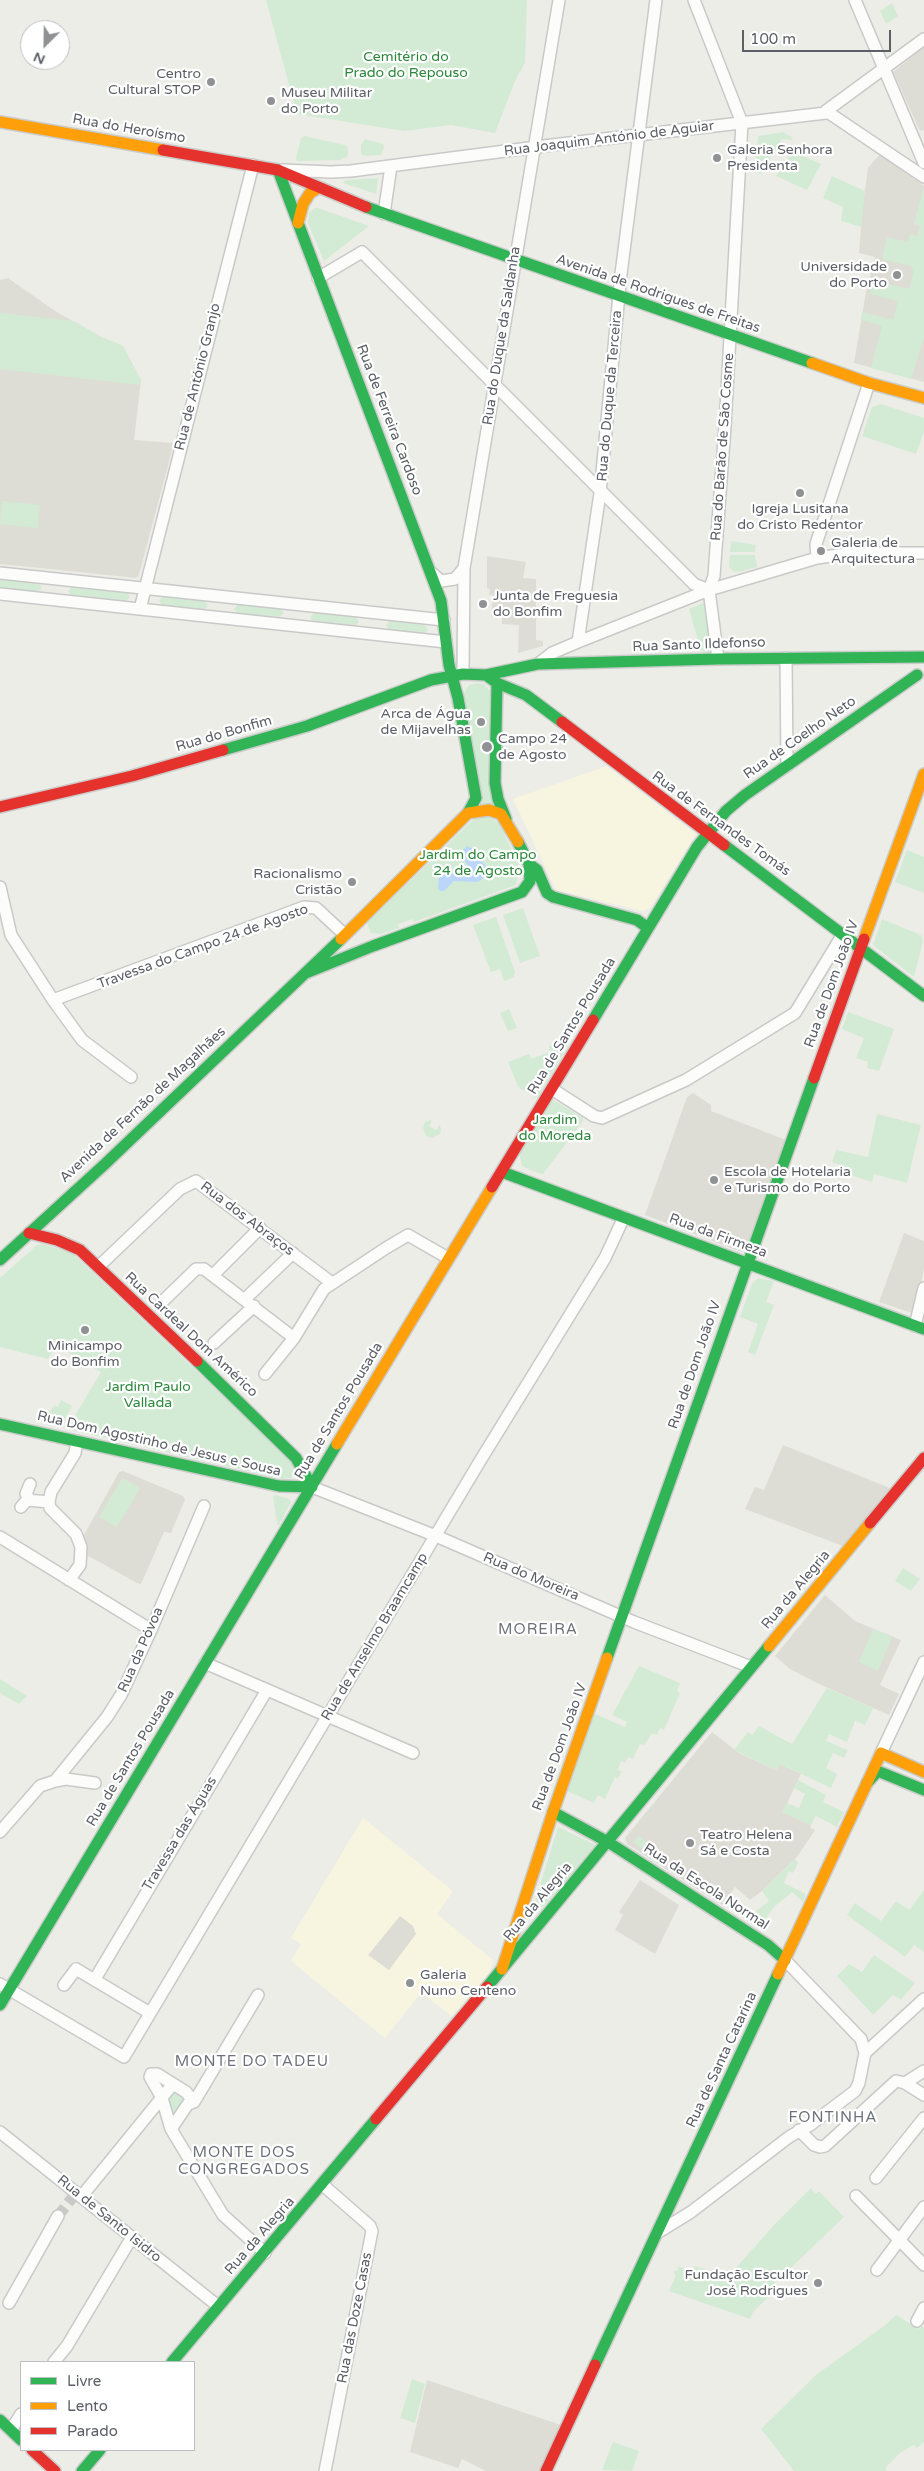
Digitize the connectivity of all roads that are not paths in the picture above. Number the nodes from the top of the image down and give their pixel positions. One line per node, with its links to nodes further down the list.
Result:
1 (559, 0): 12 (street, Rua do Duque da Saldanha)
2 (656, 0): 10 (street, Rua do Duque da Terceira)
3 (694, 0): 9 (street)
4 (855, 0): 6 (street)
5 (924, 39): 6 (street)
6 (885, 67): 7 (street); 11 (street)
7 (826, 113): 9 (street, Rua Joaquim António de Aguiar); 18 (street)
8 (0, 122): 14 (main road, Rua do Heroísmo)
9 (742, 123): 10 (street, Rua Joaquim António de Aguiar); 25 (street, Rua do Barão de São Cosme)
10 (638, 136): 12 (street, Rua Joaquim António de Aguiar); 24 (street, Rua do Duque da Terceira)
11 (920, 139): 13 (street)
12 (533, 147): 15 (street, Rua Joaquim António de Aguiar); 22 (street, Rua do Duque da Saldanha)
13 (924, 162)
14 (253, 165): 16 (main road, Rua do Heroísmo); 36 (street, Rua de António Granjo)
15 (391, 166): 17 (street, Rua Joaquim António de Aguiar); 20 (street)
16 (278, 170): 17 (street, Rua Joaquim António de Aguiar); 19 (main road, Rua do Heroísmo); 21 (main road, Rua de Ferreira Cardoso)
17 (331, 172): 19 (street)
18 (924, 177)
19 (318, 188): 20 (main road, Avenida de Rodrigues de Freitas); 21 (main road)
20 (384, 214): 22 (main road, Avenida de Rodrigues de Freitas)
21 (298, 223): 23 (main road, Rua de Ferreira Cardoso)
22 (514, 260): 24 (main road, Avenida de Rodrigues de Freitas); 27 (street, Rua do Duque da Saldanha)
23 (318, 278): 27 (street); 34 (main road, Rua de Ferreira Cardoso)
24 (618, 296): 25 (main road, Avenida de Rodrigues de Freitas); 29 (street, Rua do Duque da Terceira)
25 (731, 336): 26 (main road, Avenida de Rodrigues de Freitas); 37 (street, Rua do Barão de São Cosme)
26 (869, 383): 28 (main road, Avenida de Rodrigues de Freitas); 31 (street)
27 (494, 385): 29 (street); 32 (street, Rua do Duque da Saldanha)
28 (924, 398)
29 (600, 493): 37 (street); 47 (street, Rua do Duque da Terceira)
30 (924, 553): 31 (street)
31 (816, 558): 37 (street)
32 (464, 568): 34 (street); 52 (street, Rua do Duque da Saldanha)
33 (0, 573): 35 (street)
34 (432, 573): 44 (main road, Rua de Ferreira Cardoso)
35 (53, 579): 36 (street); 40 (street)
36 (145, 589): 39 (street); 41 (street, Rua de António Granjo)
37 (709, 590): 47 (street); 50 (street)
38 (0, 594): 40 (street)
39 (218, 598): 42 (street); 43 (street)
40 (51, 600): 41 (street)
41 (140, 609): 43 (street)
42 (374, 613): 44 (street); 45 (street)
43 (217, 618): 45 (street)
44 (444, 620): 46 (main road, Rua de Ferreira Cardoso)
45 (372, 634): 46 (street)
46 (446, 642): 52 (main road, Rua de Ferreira Cardoso)
47 (578, 642): 51 (street)
48 (919, 656): 49 (main road, Rua Santo Ildefonso); 54 (main road)
49 (786, 658): 50 (main road, Rua Santo Ildefonso); 57 (street)
50 (718, 659): 51 (main road, Rua Santo Ildefonso)
51 (535, 664): 53 (main road, Rua Santo Ildefonso); 56 (main road)
52 (457, 675): 53 (main road); 59 (main road, Rua do Bonfim); 60 (main road)
53 (486, 675): 55 (main road)
54 (921, 675): 57 (main road, Rua de Coelho Neto)
55 (497, 683): 56 (main road, Rua de Fernandes Tomás); 61 (main road)
56 (526, 695): 62 (main road, Rua de Fernandes Tomás)
57 (787, 766): 62 (main road, Rua de Coelho Neto)
58 (924, 774): 70 (main road, Rua de Dom João IV)
59 (0, 806)
60 (468, 813): 61 (main road); 65 (main road)
61 (506, 819): 63 (main road)
62 (707, 834): 66 (main road, Rua de Santos Pousada); 68 (main road, Rua de Fernandes Tomás)
63 (529, 864): 66 (main road); 69 (main road)
64 (0, 887): 73 (street)
65 (357, 921): 67 (main road, Avenida de Fernão de Magalhães); 69 (main road)
66 (648, 928): 75 (main road, Rua de Santos Pousada)
67 (344, 934): 71 (main road, Avenida de Fernão de Magalhães); 73 (street, Travessa do Campo 24 de Agosto)
68 (843, 934): 70 (main road, Rua de Fernandes Tomás); 75 (street)
69 (373, 946): 71 (main road, Avenida de Fernão de Magalhães)
70 (861, 948): 72 (main road, Rua de Fernandes Tomás); 83 (main road, Rua de Dom João IV)
71 (306, 973): 79 (main road, Avenida de Fernão de Magalhães)
72 (924, 996)
73 (53, 1000): 74 (street)
74 (132, 1077)
75 (552, 1089): 76 (main road, Rua de Santos Pousada)
76 (502, 1172): 77 (main road, Rua da Firmeza); 81 (main road, Rua de Santos Pousada)
77 (624, 1217): 83 (main road, Rua da Firmeza); 101 (street, Rua de Anselmo Braamcamp)
78 (260, 1228): 80 (street, Rua dos Abraços); 84 (street, Rua dos Abraços); 85 (street)
79 (29, 1233): 82 (main road, Avenida de Fernão de Magalhães); 84 (main road, Rua Cardeal Dom Américo)
80 (293, 1253): 86 (street, Rua dos Abraços); 89 (street)
81 (448, 1258): 86 (street); 98 (main road, Rua de Santos Pousada)
82 (0, 1260)
83 (747, 1263): 90 (main road, Rua da Firmeza); 104 (main road, Rua de Dom João IV)
84 (98, 1267): 98 (main road, Rua Cardeal Dom Américo)
85 (213, 1275): 88 (street); 89 (street)
86 (332, 1283): 91 (street)
87 (924, 1288): 90 (street)
88 (162, 1302)
89 (250, 1303): 91 (street); 92 (street)
90 (919, 1328)
91 (294, 1338): 93 (street)
92 (214, 1343)
93 (265, 1374)
94 (1, 1425): 95 (main road, Rua Dom Agostinho de Jesus e Sousa)
95 (77, 1441): 98 (main road, Rua Dom Agostinho de Jesus e Sousa); 99 (street)
96 (924, 1458): 108 (main road, Rua da Alegria)
97 (30, 1484): 99 (street)
98 (312, 1487): 101 (street, Rua do Moreira); 107 (main road, Rua de Santos Pousada)
99 (49, 1502): 103 (street)
100 (204, 1506): 105 (street, Rua da Póvoa)
101 (436, 1536): 104 (street, Rua do Moreira); 110 (street, Rua de Anselmo Braamcamp)
102 (0, 1538): 103 (street)
103 (69, 1580): 105 (street)
104 (623, 1617): 108 (street, Rua do Moreira); 118 (main road, Rua de Dom João IV)
105 (151, 1630): 114 (street, Rua da Póvoa)
106 (924, 1662): 112 (street, Rua de Santa Catarina)
107 (205, 1663): 109 (street); 127 (main road, Rua de Santos Pousada)
108 (751, 1667): 120 (main road, Rua da Alegria)
109 (267, 1690): 110 (street); 125 (street, Travessa das Águas)
110 (327, 1715): 111 (street); 131 (street, Rua de Anselmo Braamcamp)
111 (413, 1753)
112 (881, 1753): 113 (main road); 116 (main road, Rua de Santa Catarina)
113 (924, 1772)
114 (55, 1781): 115 (street); 119 (street, Rua da Póvoa)
115 (95, 1783)
116 (867, 1783): 117 (main road); 123 (main road, Rua de Santa Catarina)
117 (924, 1790)
118 (553, 1812): 120 (main road, Rua da Escola Normal); 121 (main road, Rua de Dom João IV)
119 (0, 1832)
120 (608, 1842): 122 (main road, Rua da Alegria); 123 (main road, Rua da Escola Normal)
121 (520, 1907): 122 (main road); 124 (main road, Rua de Dom João IV)
122 (543, 1919): 124 (main road, Rua da Alegria)
123 (785, 1960): 132 (street); 149 (main road, Rua de Santa Catarina)
124 (502, 1969): 144 (main road, Rua da Alegria)
125 (95, 1979): 126 (street); 131 (street)
126 (64, 1985)
127 (5, 1987): 130 (main road, Rua de Santos Pousada); 131 (street, Rua de Anselmo Braamcamp)
128 (258, 1995): 138 (street)
129 (924, 1999): 132 (street)
130 (0, 2005)
131 (150, 2013)
132 (865, 2053): 141 (street)
133 (924, 2071): 134 (street)
134 (905, 2083): 136 (street); 141 (street)
135 (173, 2084): 137 (street); 137 (street); 138 (street)
136 (924, 2095)
137 (162, 2098): 140 (street); 145 (street)
138 (194, 2102): 140 (street)
139 (924, 2118): 143 (street)
140 (171, 2129): 152 (street)
141 (800, 2130): 149 (street)
142 (0, 2132): 145 (street, Rua de Santo Isidro)
143 (876, 2178)
144 (323, 2185): 152 (main road, Rua da Alegria); 169 (street, Rua das Doze Casas)
145 (76, 2196): 150 (street, Rua de Santo Isidro)
146 (856, 2196): 151 (street)
147 (924, 2206): 151 (street)
148 (58, 2216): 155 (street)
149 (657, 2233): 170 (main road, Rua de Santa Catarina)
150 (132, 2238): 156 (street, Rua de Santo Isidro); 159 (street)
151 (901, 2241): 153 (street); 154 (street)
152 (265, 2252): 156 (main road, Rua da Alegria)
153 (924, 2265)
154 (877, 2270)
155 (9, 2303)
156 (218, 2306): 160 (main road, Rua da Alegria)
157 (924, 2308): 158 (street)
158 (917, 2321)
159 (55, 2361)
160 (173, 2361)
161 (20, 2416): 163 (street)
162 (0, 2420): 163 (main road)
163 (11, 2430): 164 (main road)
164 (20, 2439)
165 (33, 2451): 167 (main road)
166 (99, 2451): 168 (main road)
167 (55, 2471)
168 (82, 2471)
169 (325, 2471)
170 (546, 2471)

